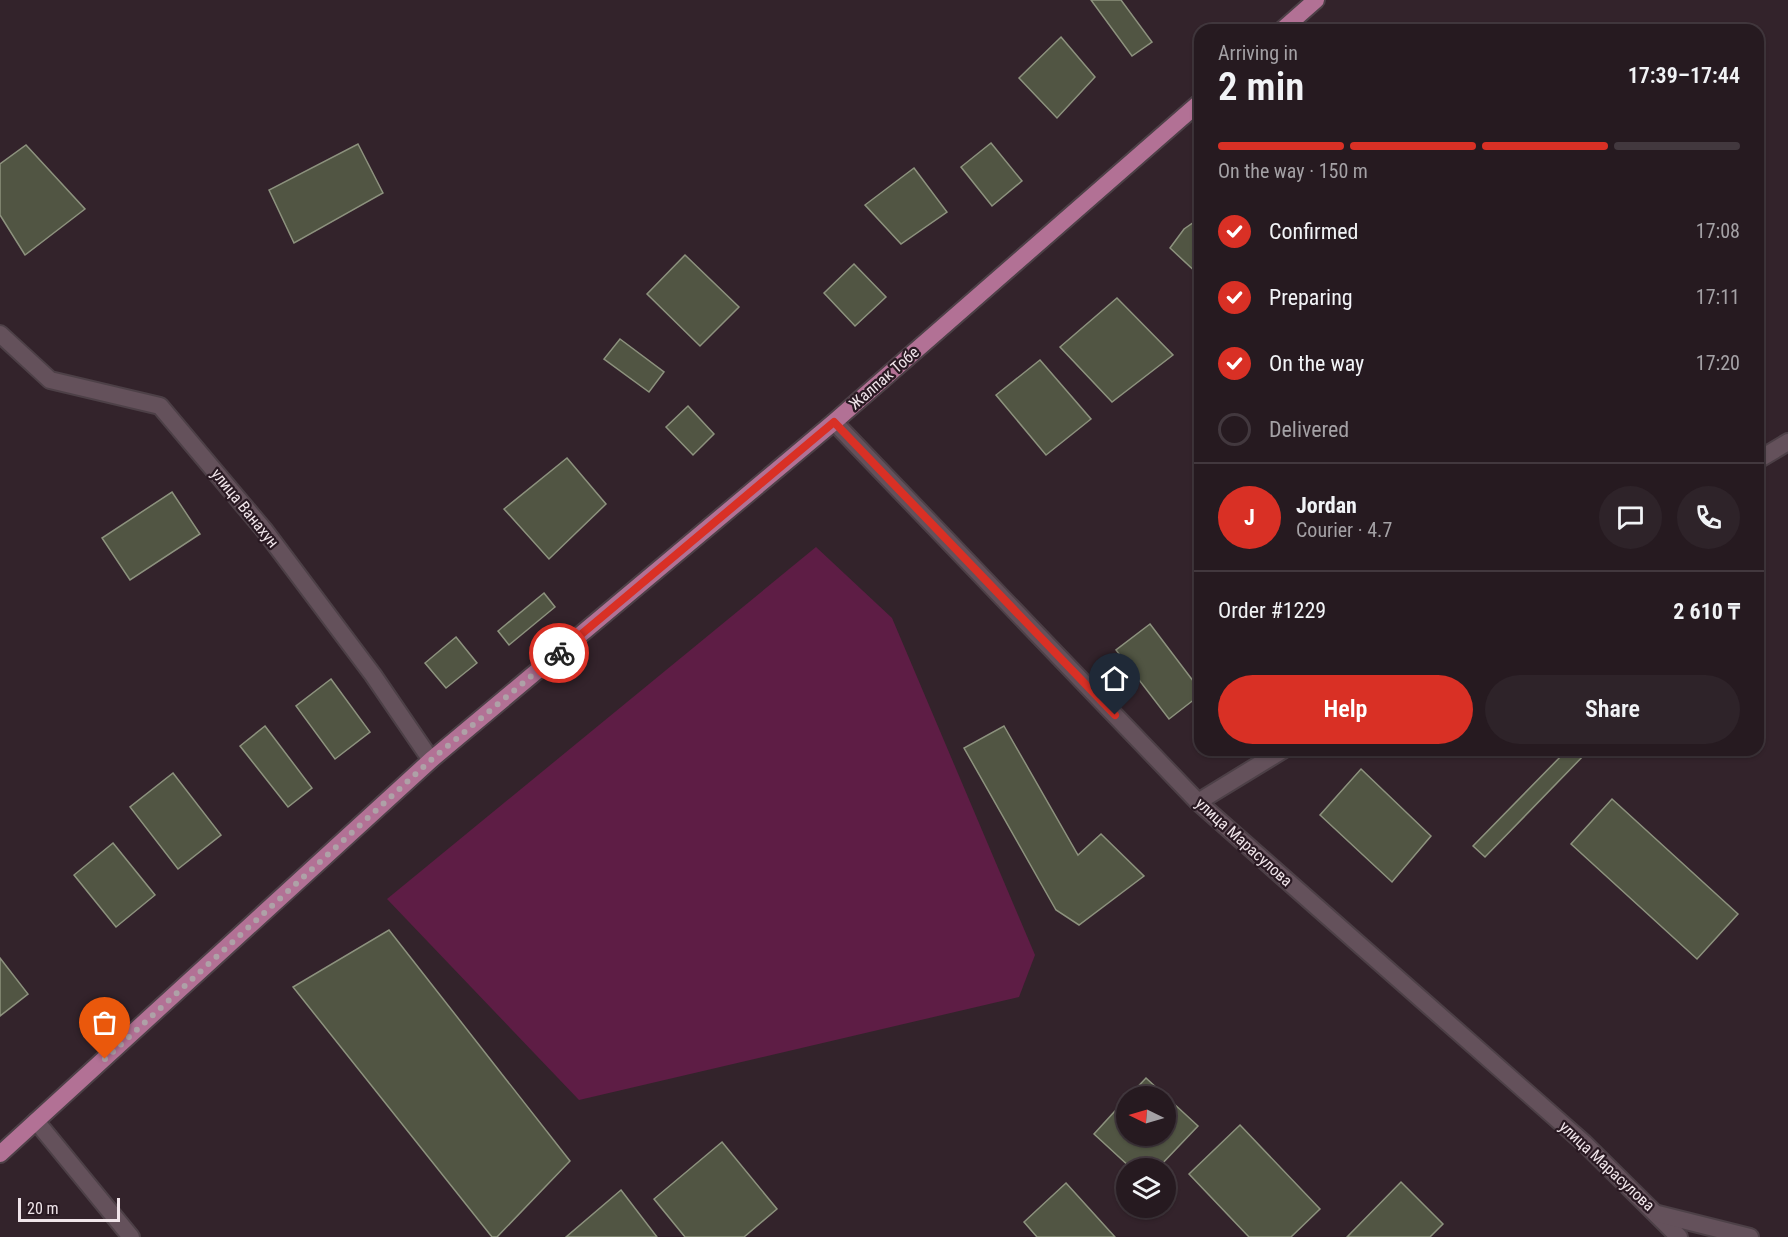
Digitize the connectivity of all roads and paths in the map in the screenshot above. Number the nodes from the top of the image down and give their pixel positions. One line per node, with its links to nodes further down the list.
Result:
1 (1316, 0): 2 (main road)
2 (1289, 24)
3 (1194, 107): 5 (main road, Жалпак Тобе)
4 (0, 334): 9 (street, улица Ванахун)
5 (834, 422): 9 (main road, Жалпак Тобе); 10 (street, улица Марасулова)
6 (1788, 442): 7 (street)
7 (1764, 456)
8 (1273, 756): 10 (street)
9 (431, 760): 11 (main road, Жалпак Тобе)
10 (1198, 802): 13 (street, улица Марасулова)
11 (36, 1121): 12 (main road, Жалпак Тобе); 14 (street)
12 (0, 1154)
13 (1657, 1214): 15 (street, улица Марасулова); 16 (street)
14 (131, 1237)
15 (1679, 1237)
16 (1750, 1237)

